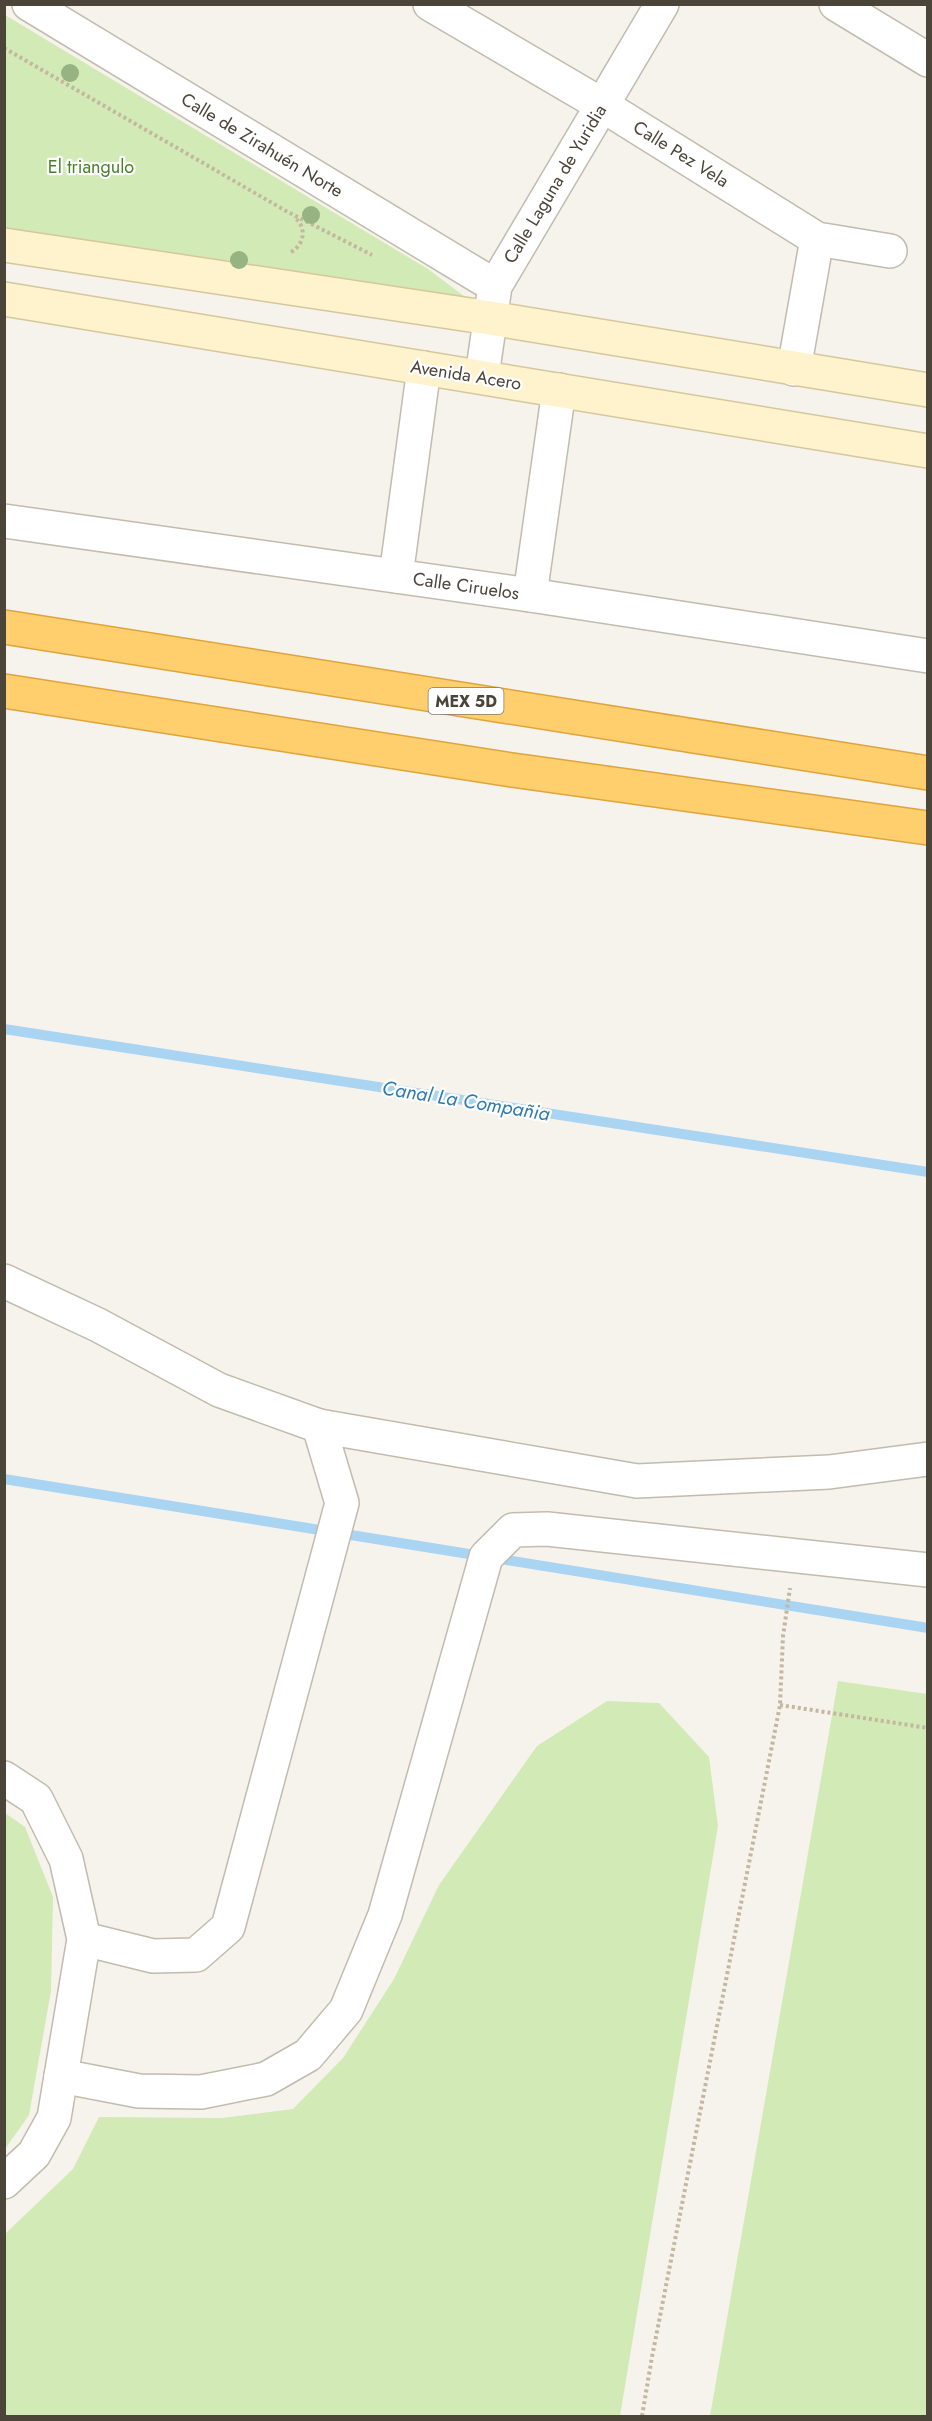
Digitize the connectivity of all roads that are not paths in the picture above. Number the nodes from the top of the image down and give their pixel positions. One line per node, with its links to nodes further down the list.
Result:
1 (28, 4): 10 (street, Calle de Zirahuén Norte)
2 (430, 4): 6 (street, Calle Pez Vela)
3 (662, 4): 6 (street, Calle Laguna de Yuridia)
4 (836, 4): 5 (street)
5 (927, 60)
6 (602, 105): 7 (street, Calle Pez Vela); 10 (street, Calle Laguna de Yuridia)
7 (817, 239): 9 (street); 14 (street)
8 (4, 244): 12 (street)
9 (890, 251)
10 (495, 286): 12 (street, Calle Laguna de Yuridia)
11 (4, 299): 13 (street, Avenida Acero)
12 (490, 318): 14 (street); 15 (street, Calle Laguna de Yuridia)
13 (424, 368): 15 (street, Avenida Acero); 20 (street)
14 (794, 369): 17 (street)
15 (482, 376): 16 (street, Avenida Acero)
16 (559, 390): 18 (street, Avenida Acero); 21 (street)
17 (927, 390)
18 (927, 451)
19 (4, 522): 20 (street, Calle Ciruelos)
20 (396, 576): 21 (street, Calle Ciruelos)
21 (531, 595): 23 (street, Calle Ciruelos)
22 (4, 627): 25 (highway, MEX 5D)
23 (927, 656)
24 (4, 690): 26 (highway)
25 (927, 772)
26 (927, 828)
27 (4, 1281): 28 (street)
28 (319, 1426): 29 (street); 32 (street)
29 (927, 1459)
30 (927, 1570): 33 (street)
31 (4, 1779): 32 (street)
32 (84, 1939): 33 (street)
33 (61, 2076): 34 (street)
34 (4, 2182)

